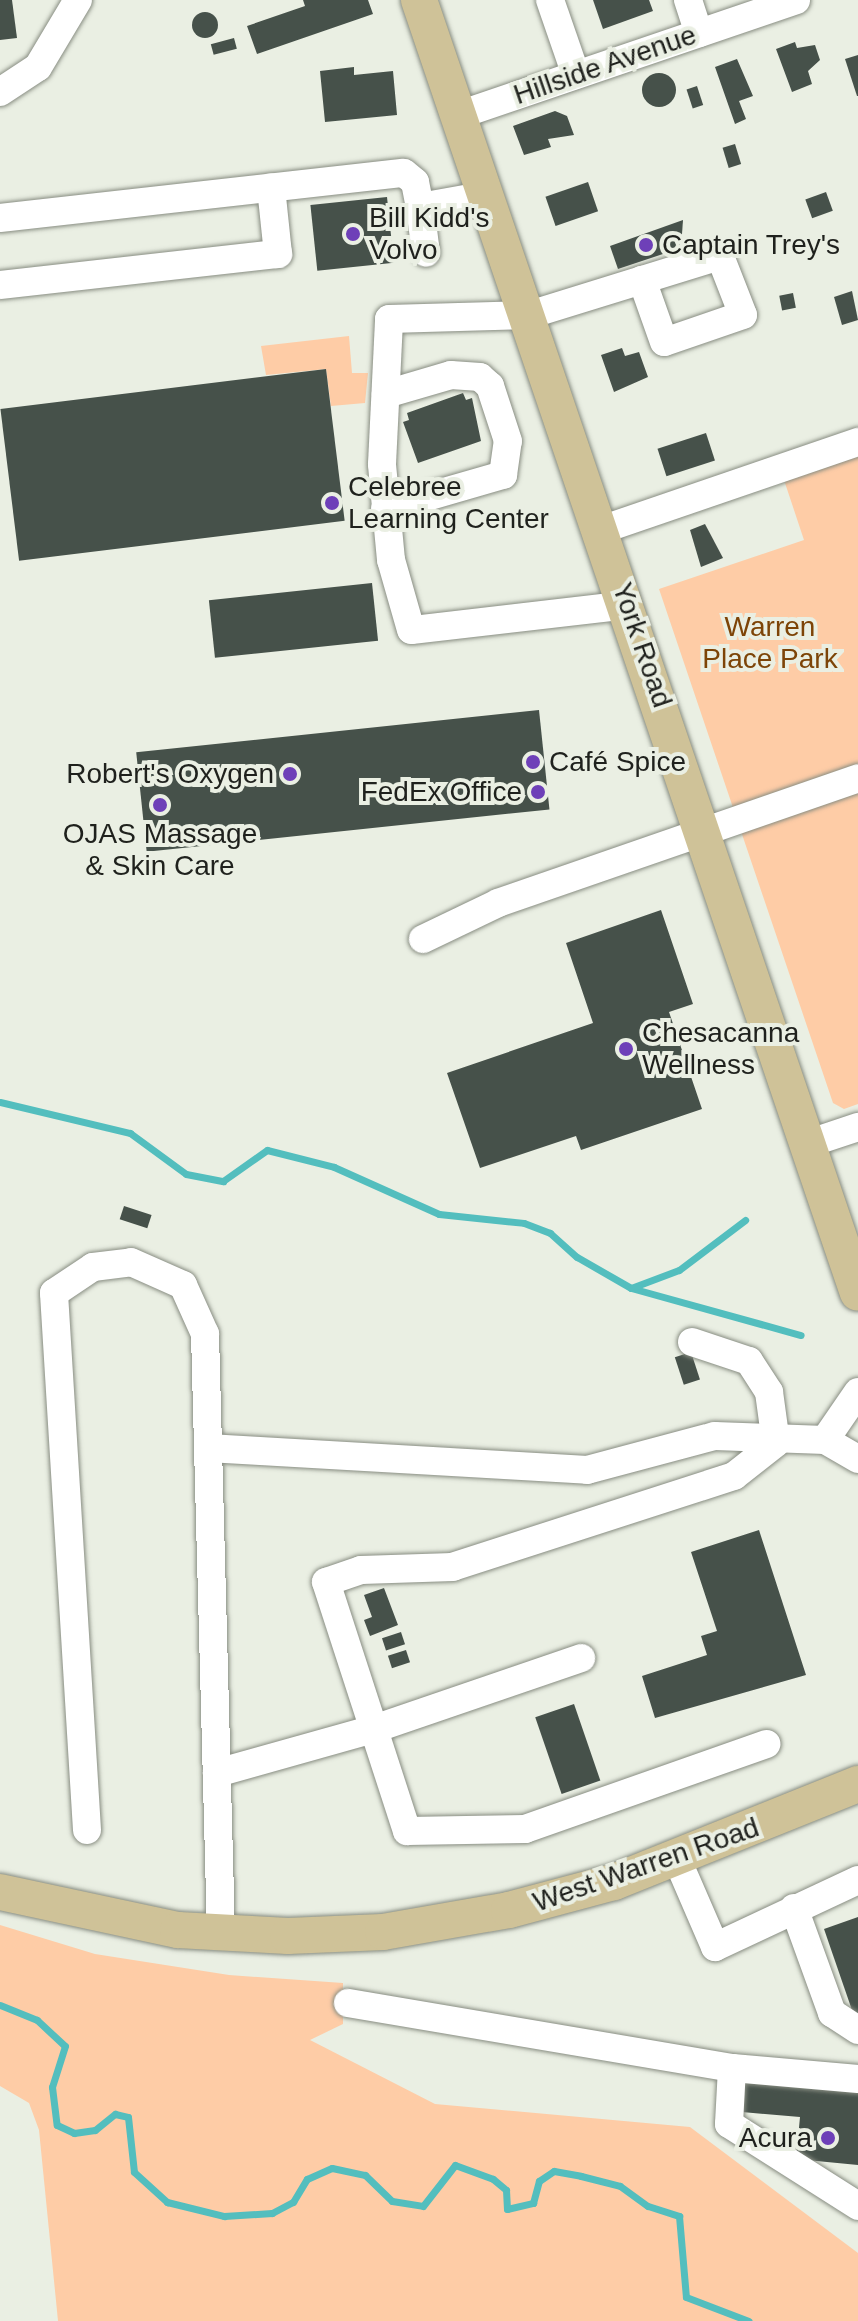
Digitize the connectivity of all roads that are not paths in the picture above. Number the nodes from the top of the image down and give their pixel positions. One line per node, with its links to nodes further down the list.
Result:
1 (78, 0): 8 (street)
2 (419, 0): 9 (main road, York Road)
3 (550, 0): 7 (street)
4 (688, 0): 6 (street)
5 (796, 0): 6 (street, Hillside Avenue)
6 (699, 33): 7 (street, Hillside Avenue)
7 (576, 75): 9 (street, Hillside Avenue)
8 (0, 92)
9 (459, 115): 11 (main road, York Road)
10 (271, 187): 12 (street); 13 (street); 16 (street)
11 (487, 195): 12 (street); 17 (main road, York Road)
12 (420, 207): 14 (street)
13 (0, 218)
14 (426, 253)
15 (642, 280): 17 (street)
16 (0, 285)
17 (529, 315): 18 (street); 21 (main road, York Road)
18 (386, 394): 20 (street); 20 (street)
19 (858, 442): 21 (street)
20 (385, 509): 22 (street)
21 (601, 530): 22 (main road, York Road)
22 (628, 605): 24 (main road, York Road)
23 (858, 778): 24 (street)
24 (705, 830): 25 (street); 27 (main road, York Road)
25 (423, 939)
26 (858, 1127): 27 (street)
27 (810, 1143): 28 (main road, York Road)
28 (858, 1293)
29 (692, 1342): 32 (street)
30 (858, 1392): 31 (street)
31 (825, 1440): 32 (street); 34 (street)
32 (776, 1443): 33 (street); 36 (street)
33 (208, 1448): 38 (street); 40 (street)
34 (858, 1459)
35 (581, 1658): 36 (street)
36 (374, 1729): 37 (street); 38 (street)
37 (767, 1744)
38 (217, 1773): 45 (street)
39 (858, 1784): 41 (main road, West Warren Road)
40 (87, 1830)
41 (677, 1859): 44 (street); 45 (main road, West Warren Road)
42 (858, 1880): 44 (street)
43 (0, 1892): 45 (main road, West Warren Road)
44 (794, 1908): 47 (street)
45 (221, 1934)
46 (348, 2003): 48 (street)
47 (858, 2030)
48 (732, 2068): 49 (street); 50 (street)
49 (858, 2079)
50 (858, 2206)

